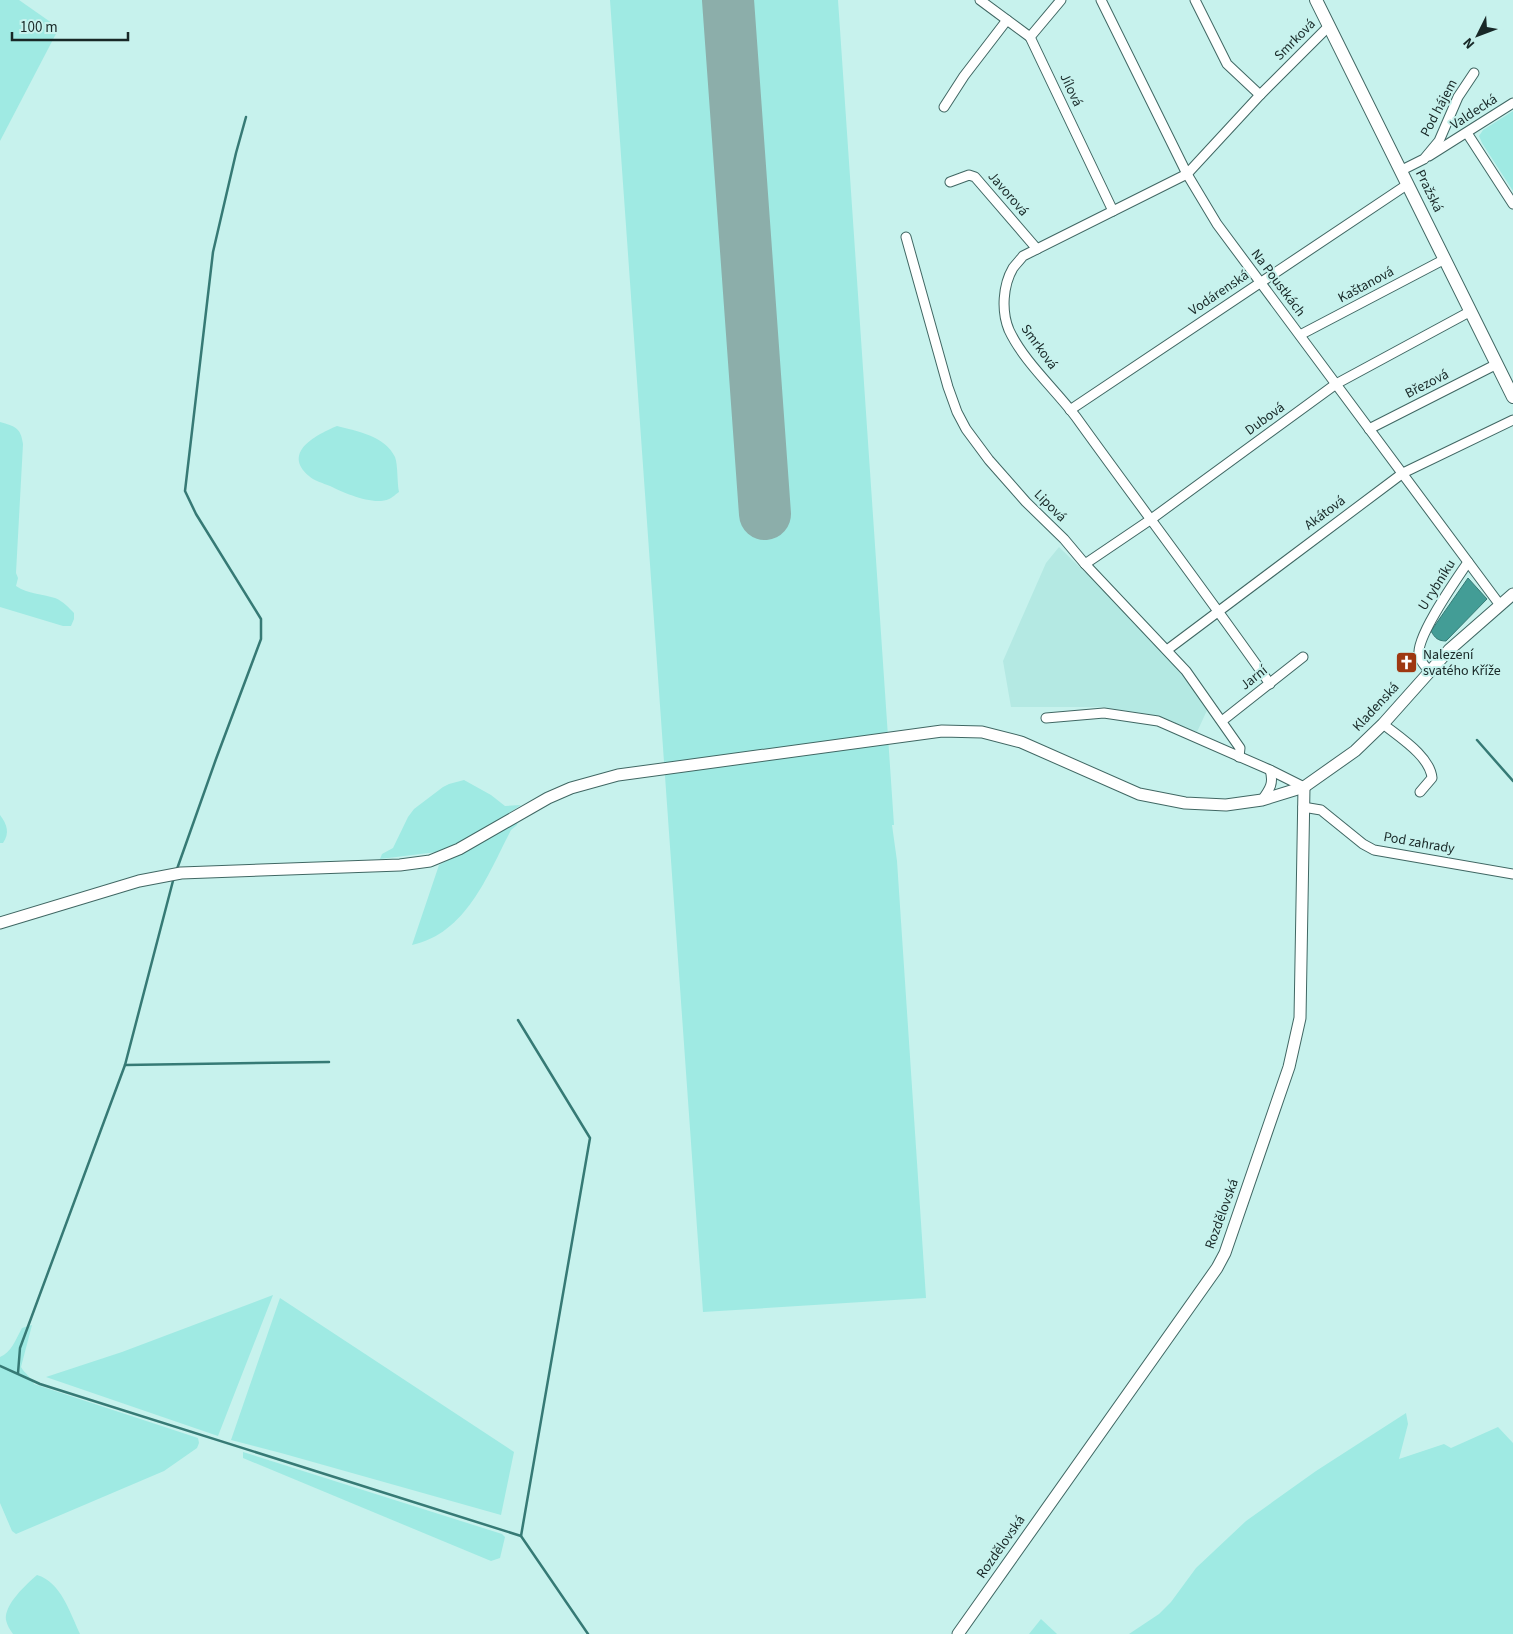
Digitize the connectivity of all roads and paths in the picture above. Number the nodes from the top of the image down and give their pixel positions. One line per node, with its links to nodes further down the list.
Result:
1 (980, 0): 6 (street, Jílová)
2 (1061, 0): 8 (street)
3 (1101, 0): 16 (street, Na Poustkách)
4 (1195, 0): 10 (street)
5 (1316, 0): 7 (main road, Pražská)
6 (1007, 20): 8 (street, Jílová); 12 (street)
7 (1329, 26): 10 (street, Smrková); 15 (main road, Pražská)
8 (1030, 37): 20 (street, Jílová)
9 (1474, 73): 14 (street, Pod hájem)
10 (1260, 95): 16 (street, Smrková)
11 (1513, 103): 13 (street, Valdecká)
12 (944, 107)
13 (1467, 133): 14 (street, Valdecká); 19 (street)
14 (1424, 159): 15 (street, Pod hájem)
15 (1402, 170): 18 (main road, Pražská)
16 (1187, 174): 20 (street, Smrková); 24 (street, Na Poustkách)
17 (950, 182): 22 (street, Javorová)
18 (1408, 184): 23 (main road, Pražská); 24 (street, Vodárenská)
19 (1513, 204)
20 (1113, 211): 22 (street, Smrková)
21 (906, 237): 36 (street, Lipová)
22 (1037, 249): 30 (street, Smrková)
23 (1445, 258): 25 (main road, Pražská); 26 (street, Kaštanová)
24 (1260, 282): 26 (street, Na Poustkách); 30 (street, Vodárenská)
25 (1471, 311): 27 (main road, Pražská); 28 (street, Dubová)
26 (1300, 335): 28 (street, Na Poustkách)
27 (1497, 364): 29 (main road, Pražská); 32 (street, Březová)
28 (1336, 384): 32 (street, Na Poustkách); 34 (street, Dubová)
29 (1513, 396)
30 (1070, 410): 34 (street, Smrková)
31 (1513, 420): 33 (street, Akátová)
32 (1369, 429): 33 (street, Na Poustkách)
33 (1402, 473): 35 (street, Na Poustkách); 39 (street, Akátová)
34 (1150, 520): 36 (street, Dubová); 39 (street, Smrková)
35 (1468, 562): 38 (street, U rybníku); 42 (street, U rybníku)
36 (1085, 564): 40 (street, Lipová)
37 (1513, 594): 38 (street, Kladenská)
38 (1500, 605): 42 (street, Kladenská)
39 (1218, 610): 40 (street, Akátová); 43 (street, Smrková)
40 (1167, 650): 45 (street, Lipová)
41 (1303, 657): 43 (street, Jarní)
42 (1430, 671): 46 (street, Kladenská)
43 (1270, 684): 45 (street, Jarní)
44 (1046, 718): 47 (street)
45 (1222, 721): 47 (street, Lipová)
46 (1383, 724): 49 (street, Kladenská); 50 (street)
47 (1239, 757): 48 (street)
48 (1270, 770): 49 (street); 51 (street)
49 (1304, 787): 51 (street, Kladenská); 52 (street, Rozdělovská)
50 (1420, 792)
51 (1262, 800): 54 (street, Kladenská)
52 (1303, 807): 53 (street, Pod zahrady); 55 (street, Rozdělovská)
53 (1513, 874)
54 (0, 924)
55 (958, 1634)

